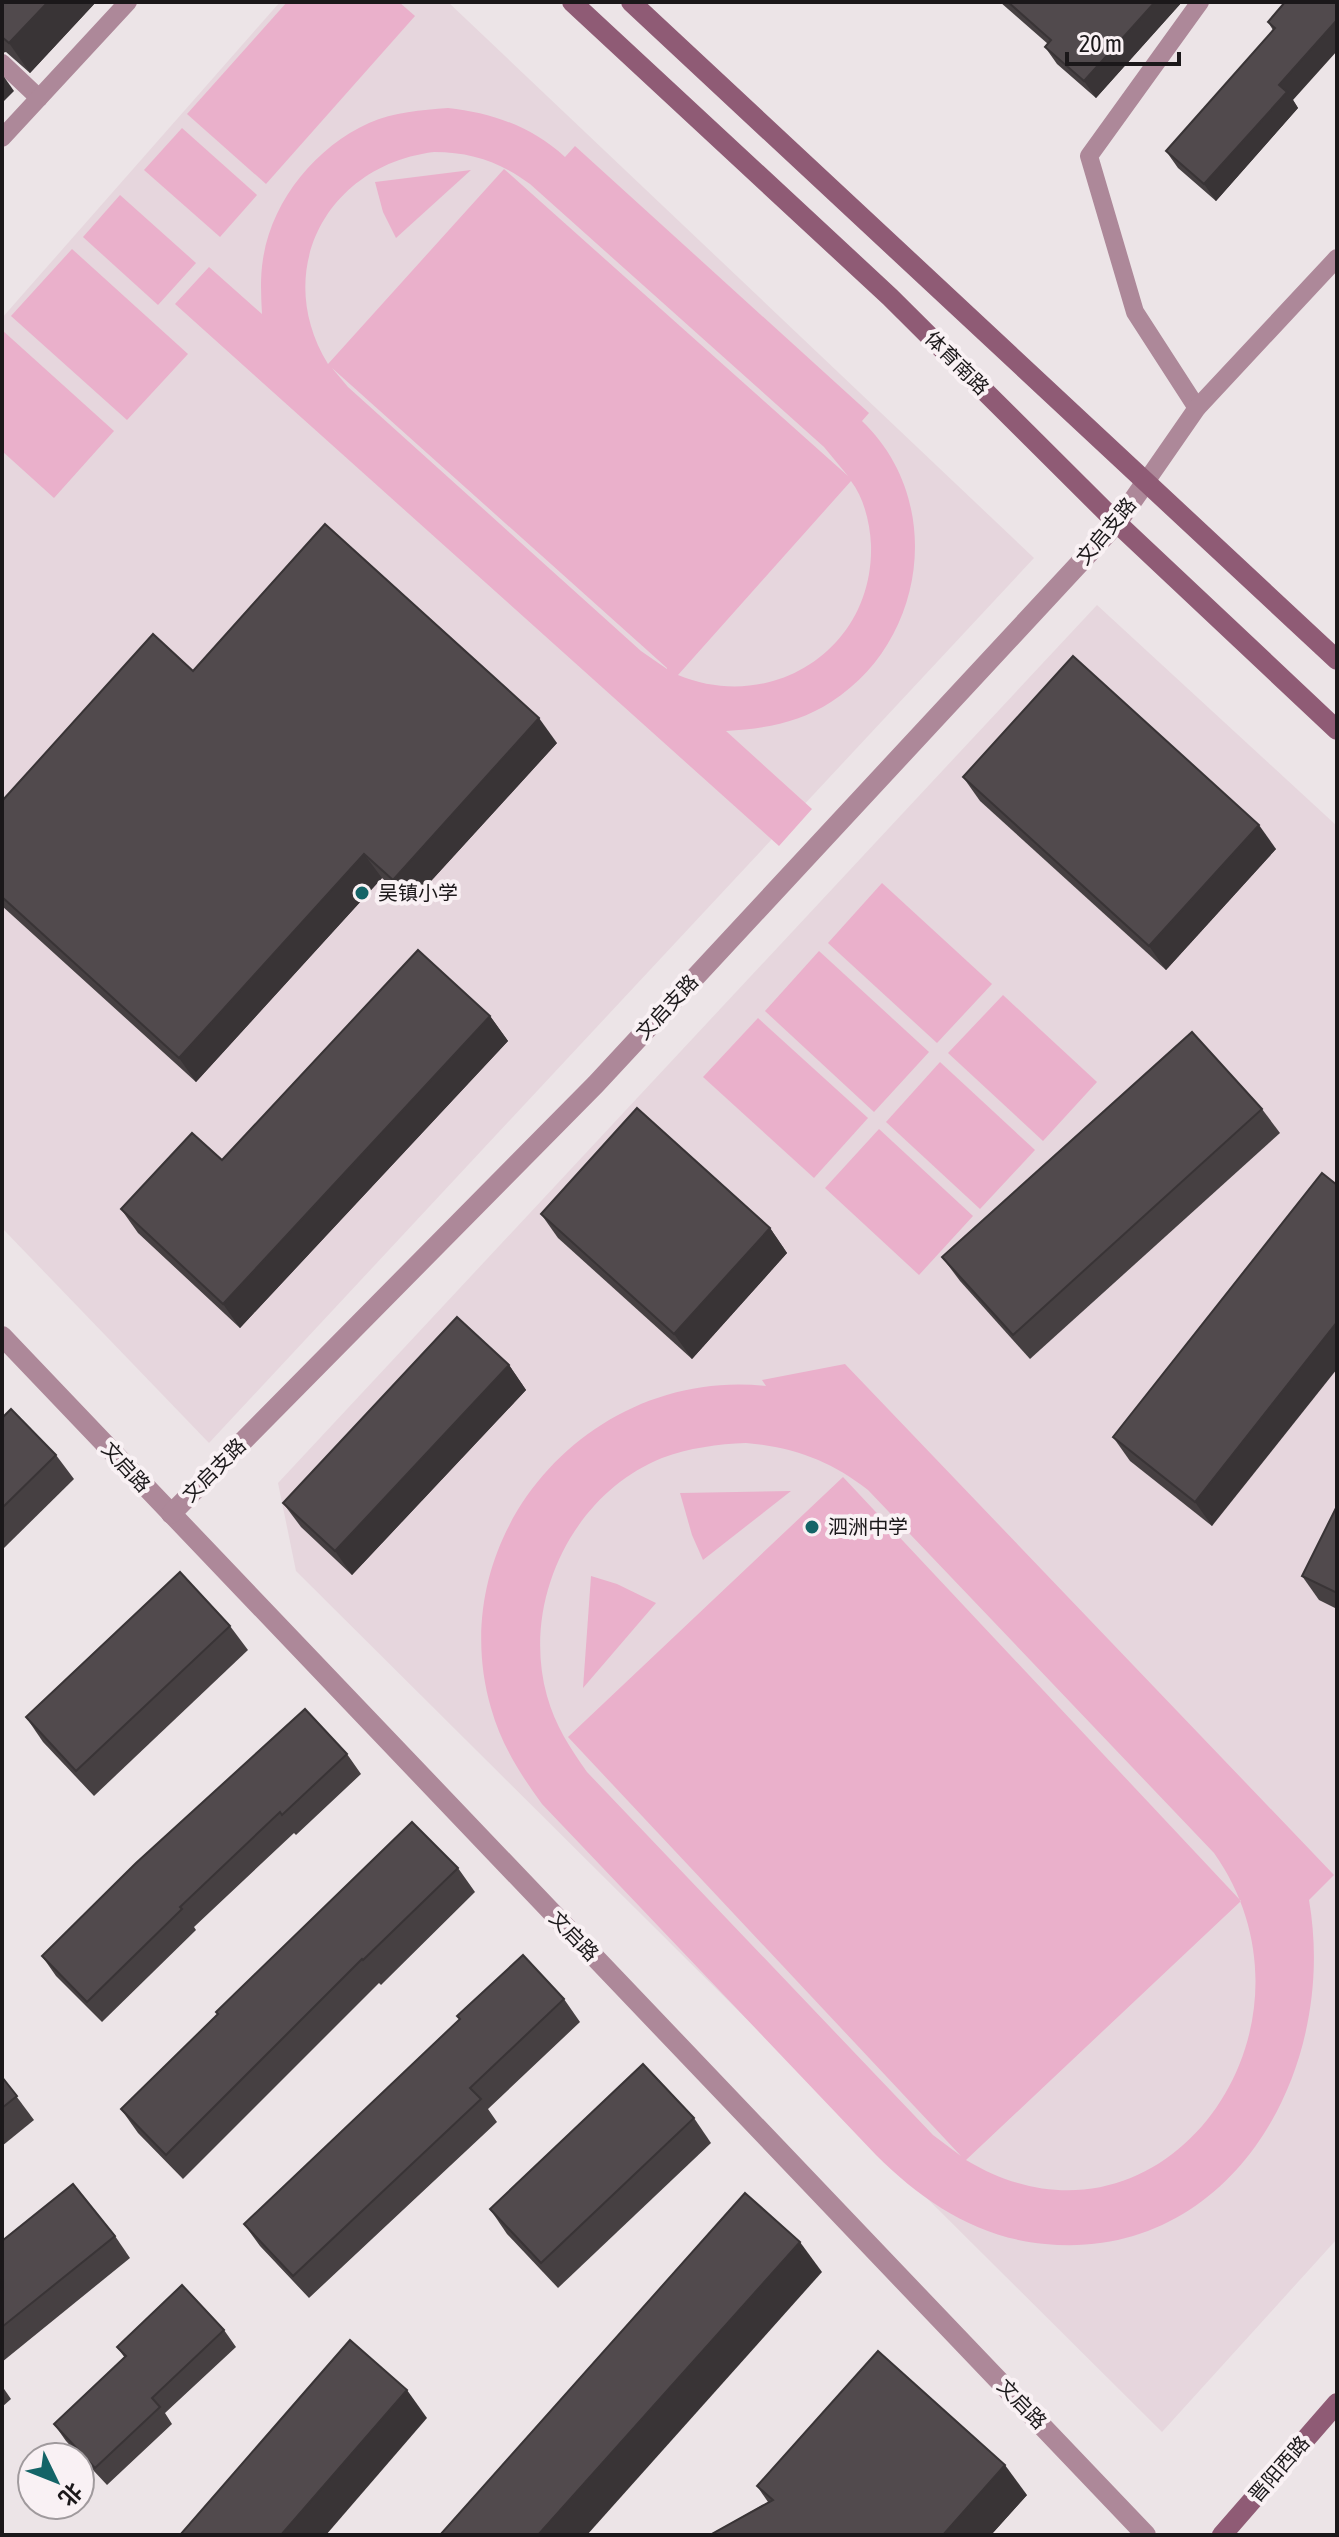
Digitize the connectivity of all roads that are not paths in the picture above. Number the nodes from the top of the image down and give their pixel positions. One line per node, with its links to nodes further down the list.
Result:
1 (128, 2): 6 (lane)
2 (572, 2): 11 (main road, 体育南路)
3 (631, 2): 10 (main road, 体育南路)
4 (1200, 2): 9 (lane)
5 (2, 63): 6 (lane)
6 (39, 98): 7 (lane)
7 (2, 138)
8 (1337, 258): 9 (lane)
9 (1197, 408): 10 (lane)
10 (1145, 483): 11 (street, 文启支路); 12 (main road, 体育南路)
11 (1117, 523): 13 (main road, 体育南路); 15 (street, 文启支路)
12 (1337, 660)
13 (1337, 730)
14 (2, 1336): 15 (street, 文启路)
15 (171, 1514): 17 (street, 文启路)
16 (1337, 2403): 18 (main road, 晋阳西路)
17 (1146, 2535)
18 (1222, 2535)

